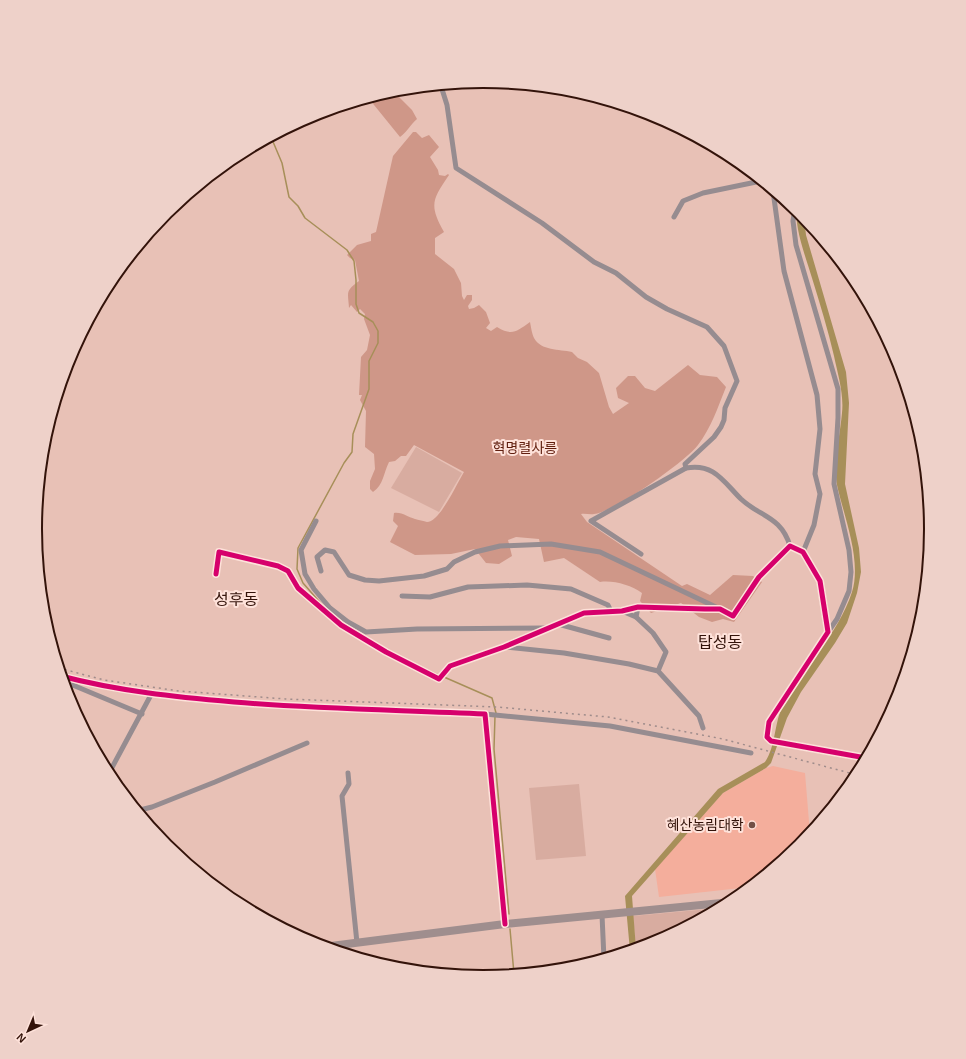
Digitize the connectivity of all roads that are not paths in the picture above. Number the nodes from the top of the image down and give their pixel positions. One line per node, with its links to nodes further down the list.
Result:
1 (442, 90): 6 (street)
2 (754, 182): 5 (street)
3 (774, 198): 9 (street)
4 (793, 216): 21 (street)
5 (674, 217)
6 (686, 468): 8 (street); 10 (street)
7 (316, 521): 20 (street)
8 (790, 546): 9 (street); 15 (street)
9 (803, 552): 21 (street)
10 (641, 554)
11 (322, 571): 15 (street)
12 (216, 574): 25 (street)
13 (402, 596): 16 (street)
14 (638, 608): 15 (street); 17 (street); 18 (street)
15 (720, 609)
16 (610, 611): 17 (street); 19 (street)
17 (622, 611): 18 (street)
18 (636, 617): 24 (street)
19 (557, 624): 20 (street); 22 (street)
20 (549, 628): 23 (street)
21 (828, 632): 34 (street)
22 (609, 638)
23 (504, 647): 24 (street); 25 (street)
24 (658, 671): 31 (street)
25 (441, 676)
26 (68, 678): 28 (street)
27 (70, 684): 29 (street)
28 (152, 694): 29 (street); 30 (street)
29 (142, 714): 35 (street)
30 (485, 714): 33 (street); 40 (street)
31 (703, 728)
32 (307, 743): 37 (street)
33 (751, 753)
34 (861, 757)
35 (112, 768)
36 (348, 773): 41 (street)
37 (142, 809)
38 (715, 904): 39 (main road)
39 (602, 915): 40 (main road); 43 (street)
40 (504, 924): 41 (main road)
41 (357, 942): 42 (main road)
42 (336, 945)
43 (604, 953)

